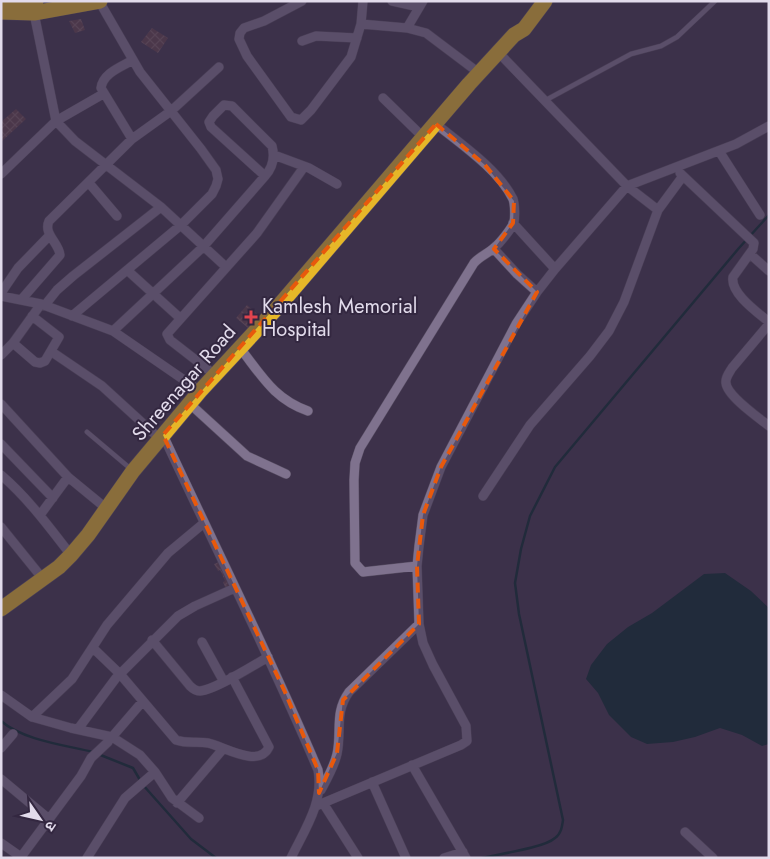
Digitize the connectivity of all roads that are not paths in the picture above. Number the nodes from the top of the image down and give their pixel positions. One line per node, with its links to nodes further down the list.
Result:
1 (100, 1): 10 (highway); 18 (street)
2 (302, 1): 15 (street)
3 (362, 1): 12 (street)
4 (392, 1): 9 (street)
5 (534, 1): 14 (highway)
6 (545, 1): 14 (highway)
7 (715, 1): 23 (lane)
8 (1, 4): 10 (highway)
9 (421, 4): 13 (street)
10 (35, 7): 11 (highway); 25 (street)
11 (1, 12)
12 (361, 24): 13 (street); 15 (street)
13 (407, 28): 20 (street)
14 (514, 35): 17 (highway, Shreenagar Road)
15 (358, 38): 16 (street)
16 (302, 41)
17 (498, 52): 20 (highway, Shreenagar Road); 23 (street)
18 (133, 60): 21 (street); 24 (street)
19 (219, 67): 24 (street)
20 (474, 78): 26 (highway, Shreenagar Road)
21 (103, 94): 25 (street); 29 (street)
22 (383, 98): 28 (street)
23 (546, 100): 40 (street)
24 (171, 111): 29 (street); 46 (street)
25 (56, 121): 32 (street); 35 (street)
26 (436, 124): 28 (highway, Shreenagar Road); 45 (street)
27 (769, 126): 30 (street)
28 (424, 138): 67 (highway, Shreenagar Road)
29 (132, 139): 32 (street)
30 (719, 151): 34 (street); 44 (street)
31 (274, 155): 33 (street); 36 (street); 36 (street)
32 (106, 166): 38 (street); 41 (street)
33 (304, 166): 39 (street); 51 (street)
34 (676, 168): 37 (street); 40 (street)
35 (1, 174)
36 (265, 176): 48 (street)
37 (683, 176): 42 (street); 50 (street)
38 (88, 182): 43 (street); 47 (street)
39 (338, 184)
40 (627, 186): 42 (street); 52 (street)
41 (162, 206): 46 (street); 60 (street)
42 (658, 210): 83 (street)
43 (117, 216)
44 (760, 216)
45 (514, 223): 49 (street); 52 (street)
46 (181, 225): 48 (street); 53 (street)
47 (50, 235): 55 (street); 59 (street)
48 (203, 247): 51 (street); 57 (street)
49 (494, 249): 56 (street); 90 (street)
50 (750, 254): 54 (street); 64 (street)
51 (226, 267): 63 (street)
52 (555, 269): 56 (street)
53 (128, 270): 57 (street); 62 (street)
54 (769, 270)
55 (1, 292)
56 (537, 292): 90 (street)
57 (153, 294): 63 (street); 65 (street)
58 (1, 296): 59 (street)
59 (21, 300): 60 (street)
60 (43, 305): 61 (street); 62 (street)
61 (32, 316): 66 (street); 68 (street)
62 (72, 316): 65 (street)
63 (180, 318): 70 (street)
64 (769, 323): 75 (street)
65 (113, 331): 71 (street)
66 (13, 343): 68 (street); 69 (street)
67 (240, 348): 70 (highway, Shreenagar Road); 74 (street)
68 (52, 352): 77 (street)
69 (1, 355)
70 (215, 375): 71 (highway, Shreenagar Road)
71 (200, 391): 72 (highway, Shreenagar Road)
72 (190, 404): 77 (highway, Shreenagar Road); 80 (street)
73 (2, 408): 82 (street)
74 (308, 412)
75 (769, 426)
76 (87, 432): 79 (lane)
77 (161, 437): 79 (highway, Shreenagar Road); 87 (street)
78 (1, 444): 84 (street)
79 (133, 471): 85 (highway, Shreenagar Road)
80 (286, 474)
81 (1, 475): 86 (street)
82 (68, 477): 84 (street); 85 (street)
83 (483, 496)
84 (53, 498): 86 (street)
85 (107, 509): 89 (highway, Shreenagar Road)
86 (40, 516): 89 (street)
87 (204, 523): 92 (street); 97 (street)
88 (1, 527): 91 (street)
89 (70, 556): 91 (highway, Shreenagar Road)
90 (417, 566): 94 (street)
91 (43, 579): 93 (highway, Shreenagar Road)
92 (235, 588): 95 (street); 98 (street)
93 (1, 609)
94 (419, 624): 110 (street); 114 (street)
95 (152, 640): 99 (street); 101 (street)
96 (202, 642): 101 (street)
97 (93, 648): 99 (street); 104 (street)
98 (268, 657): 100 (street); 114 (street)
99 (120, 674): 103 (street); 105 (street)
100 (232, 677): 101 (street); 109 (street)
101 (224, 682)
102 (1, 695): 104 (street)
103 (142, 701): 107 (street); 109 (street)
104 (32, 717): 105 (street)
105 (78, 729): 107 (street)
106 (13, 734): 108 (street)
107 (110, 739): 111 (street); 118 (street)
108 (1, 748)
109 (223, 748): 115 (street)
110 (412, 765): 113 (street); 121 (street)
111 (155, 772): 115 (street); 123 (street)
112 (1, 779): 118 (street)
113 (372, 782): 116 (street); 126 (street)
114 (319, 793): 116 (street)
115 (177, 803): 117 (street)
116 (319, 805): 124 (street); 125 (street)
117 (199, 818)
118 (49, 819): 122 (street)
119 (685, 832): 128 (street)
120 (1, 843): 122 (street)
121 (465, 856): 127 (street)
122 (19, 857)
123 (86, 858)
124 (291, 858)
125 (358, 858)
126 (406, 858)
127 (444, 858)
128 (713, 858)

